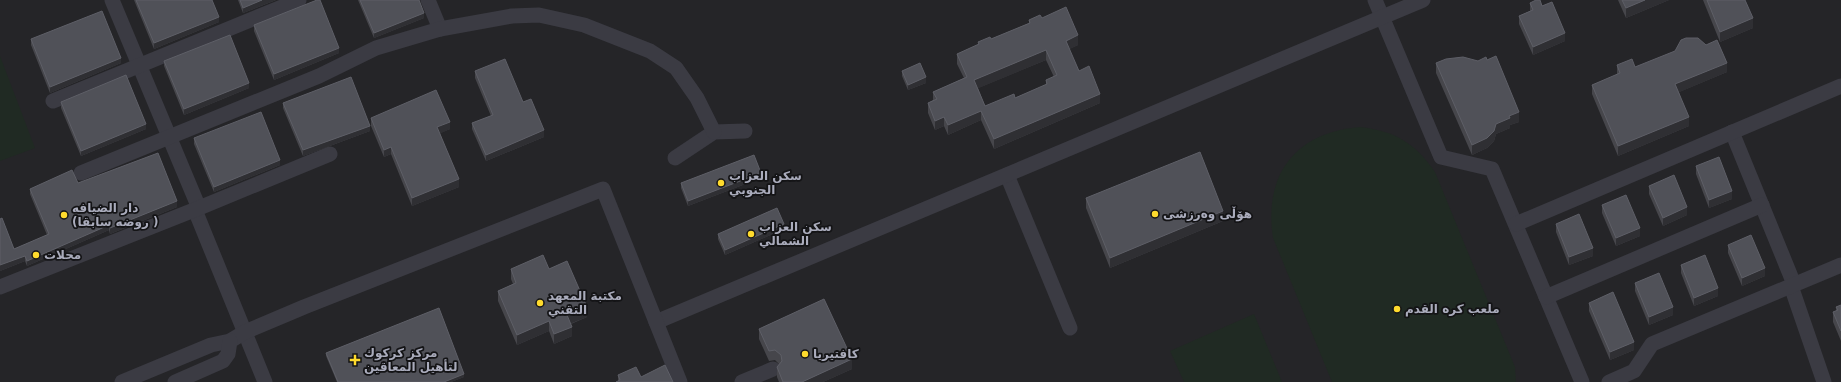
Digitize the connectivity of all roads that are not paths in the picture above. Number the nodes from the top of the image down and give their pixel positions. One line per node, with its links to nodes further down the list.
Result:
1 (112, 0): 8 (street)
2 (299, 0): 8 (street)
3 (428, 0): 7 (street)
4 (1375, 0): 6 (street)
5 (1423, 0): 6 (street)
6 (1382, 17): 18 (street); 21 (street)
7 (440, 29): 12 (street); 14 (street)
8 (139, 66): 10 (street); 14 (street)
9 (1841, 86): 13 (street)
10 (52, 101)
11 (745, 131): 12 (street)
12 (714, 132): 16 (street)
13 (1732, 132): 19 (street); 21 (street)
14 (168, 137): 17 (street); 20 (street)
15 (330, 154): 20 (street)
16 (675, 158)
17 (81, 173)
18 (1007, 175): 26 (street); 27 (street)
19 (1762, 205): 23 (street); 25 (street)
20 (197, 209): 24 (street); 28 (street)
21 (1516, 224): 25 (street)
22 (1841, 265): 23 (street)
23 (1793, 285): 31 (street); 39 (street)
24 (0, 287)
25 (1546, 297): 37 (street)
26 (656, 322): 28 (street); 35 (street)
27 (1070, 328)
28 (245, 332): 29 (street); 34 (street)
29 (230, 342): 32 (street); 33 (street)
30 (773, 369): 36 (street)
31 (1638, 377): 38 (street)
32 (122, 382)
33 (175, 382)
34 (265, 382)
35 (680, 382)
36 (742, 382)
37 (1582, 382)
38 (1609, 382)
39 (1824, 382)

